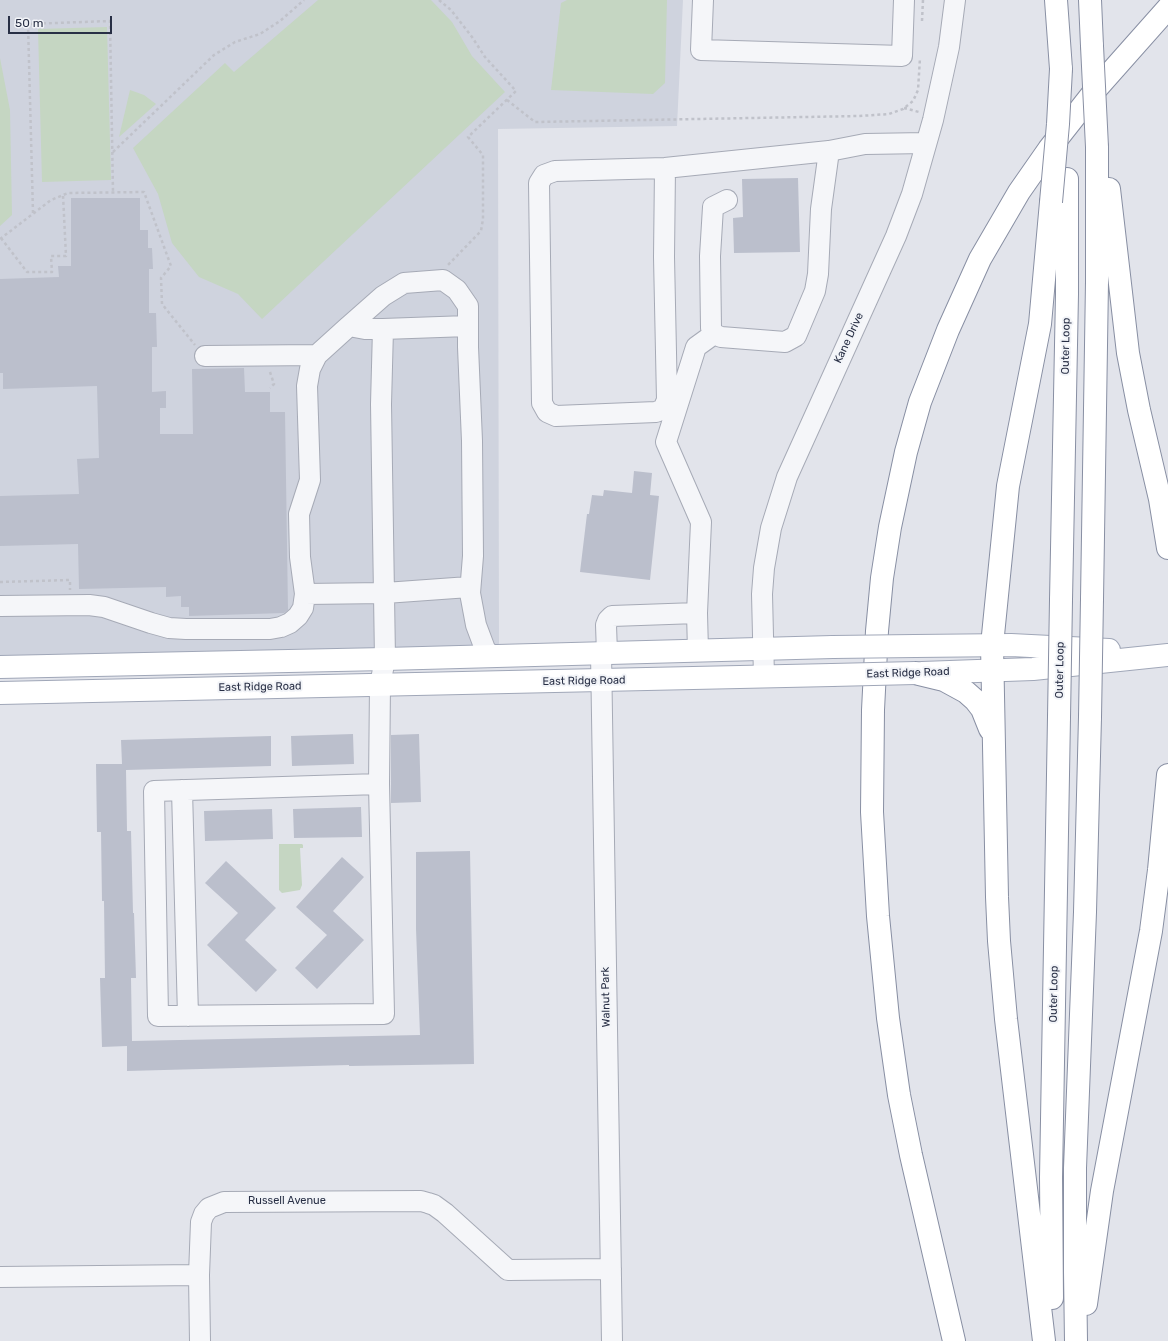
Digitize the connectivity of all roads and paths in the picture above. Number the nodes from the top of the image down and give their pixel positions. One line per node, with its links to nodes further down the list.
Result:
1 (304, 0): 19 (path)
2 (439, 0): 13 (path)
3 (703, 0): 4 (street)
4 (904, 0)
5 (923, 0): 10 (path)
6 (955, 0): 17 (street, Kane Drive)
7 (1056, 0): 12 (main road, Outer Loop)
8 (1090, 0): 16 (main road, bridge)
9 (1168, 8): 65 (main road)
10 (922, 22)
11 (920, 52): 14 (path)
12 (1061, 69): 41 (main road, bridge); 67 (main road, Outer Loop, bridge)
13 (507, 100): 14 (path); 26 (path)
14 (904, 108): 15 (path)
15 (923, 113)
16 (1100, 141): 33 (main road); 68 (main road, bridge)
17 (926, 143): 18 (street); 42 (street, Kane Drive)
18 (829, 151): 20 (street); 30 (street)
19 (113, 152): 21 (path); 24 (path)
20 (665, 168): 20 (street)
21 (113, 192): 22 (path); 32 (path)
22 (63, 195): 24 (path); 25 (path)
23 (727, 200): 30 (street)
24 (34, 213): 25 (path)
25 (1, 238)
26 (443, 280): 27 (street); 28 (street)
27 (349, 326): 29 (street); 31 (street)
28 (468, 326): 29 (street); 35 (street)
29 (383, 329): 36 (street)
30 (714, 334): 40 (street)
31 (317, 355): 32 (street); 37 (street)
32 (205, 356)
33 (1168, 548)
34 (0, 582): 38 (path)
35 (469, 588): 36 (street); 46 (street)
36 (385, 593): 37 (street); 47 (street)
37 (306, 594): 39 (street)
38 (70, 595)
39 (0, 606)
40 (697, 613): 43 (street); 44 (street, Walnut Park)
41 (992, 645): 42 (main road, East Ridge Road, bridge); 45 (main road, East Ridge Road); 49 (main road)
42 (764, 649): 43 (main road, East Ridge Road); 51 (street, Kane Drive)
43 (698, 650): 44 (main road, East Ridge Road)
44 (604, 653): 46 (main road, East Ridge Road); 52 (street, Walnut Park)
45 (1168, 654): 49 (main road, East Ridge Road)
46 (491, 656): 47 (main road, East Ridge Road)
47 (386, 659): 48 (main road, East Ridge Road); 53 (street)
48 (0, 667)
49 (993, 671): 50 (main road, East Ridge Road); 55 (main road)
50 (915, 673): 51 (main road, East Ridge Road, bridge); 55 (main road)
51 (764, 677): 52 (main road, East Ridge Road)
52 (601, 680): 53 (main road, East Ridge Road); 60 (street, Walnut Park)
53 (380, 684): 54 (main road, East Ridge Road); 57 (street)
54 (0, 693)
55 (994, 748): 66 (main road)
56 (1168, 775): 69 (main road)
57 (379, 784): 58 (street); 59 (street)
58 (182, 790): 59 (street); 59 (street)
59 (188, 1016)
60 (611, 1269): 61 (street, Russell Avenue); 64 (street, Walnut Park)
61 (199, 1275): 62 (street); 63 (street, Russell Avenue)
62 (0, 1277)
63 (200, 1341)
64 (612, 1341)
65 (954, 1341)
66 (1044, 1341)
67 (1053, 1341)
68 (1076, 1341)
69 (1083, 1341)

